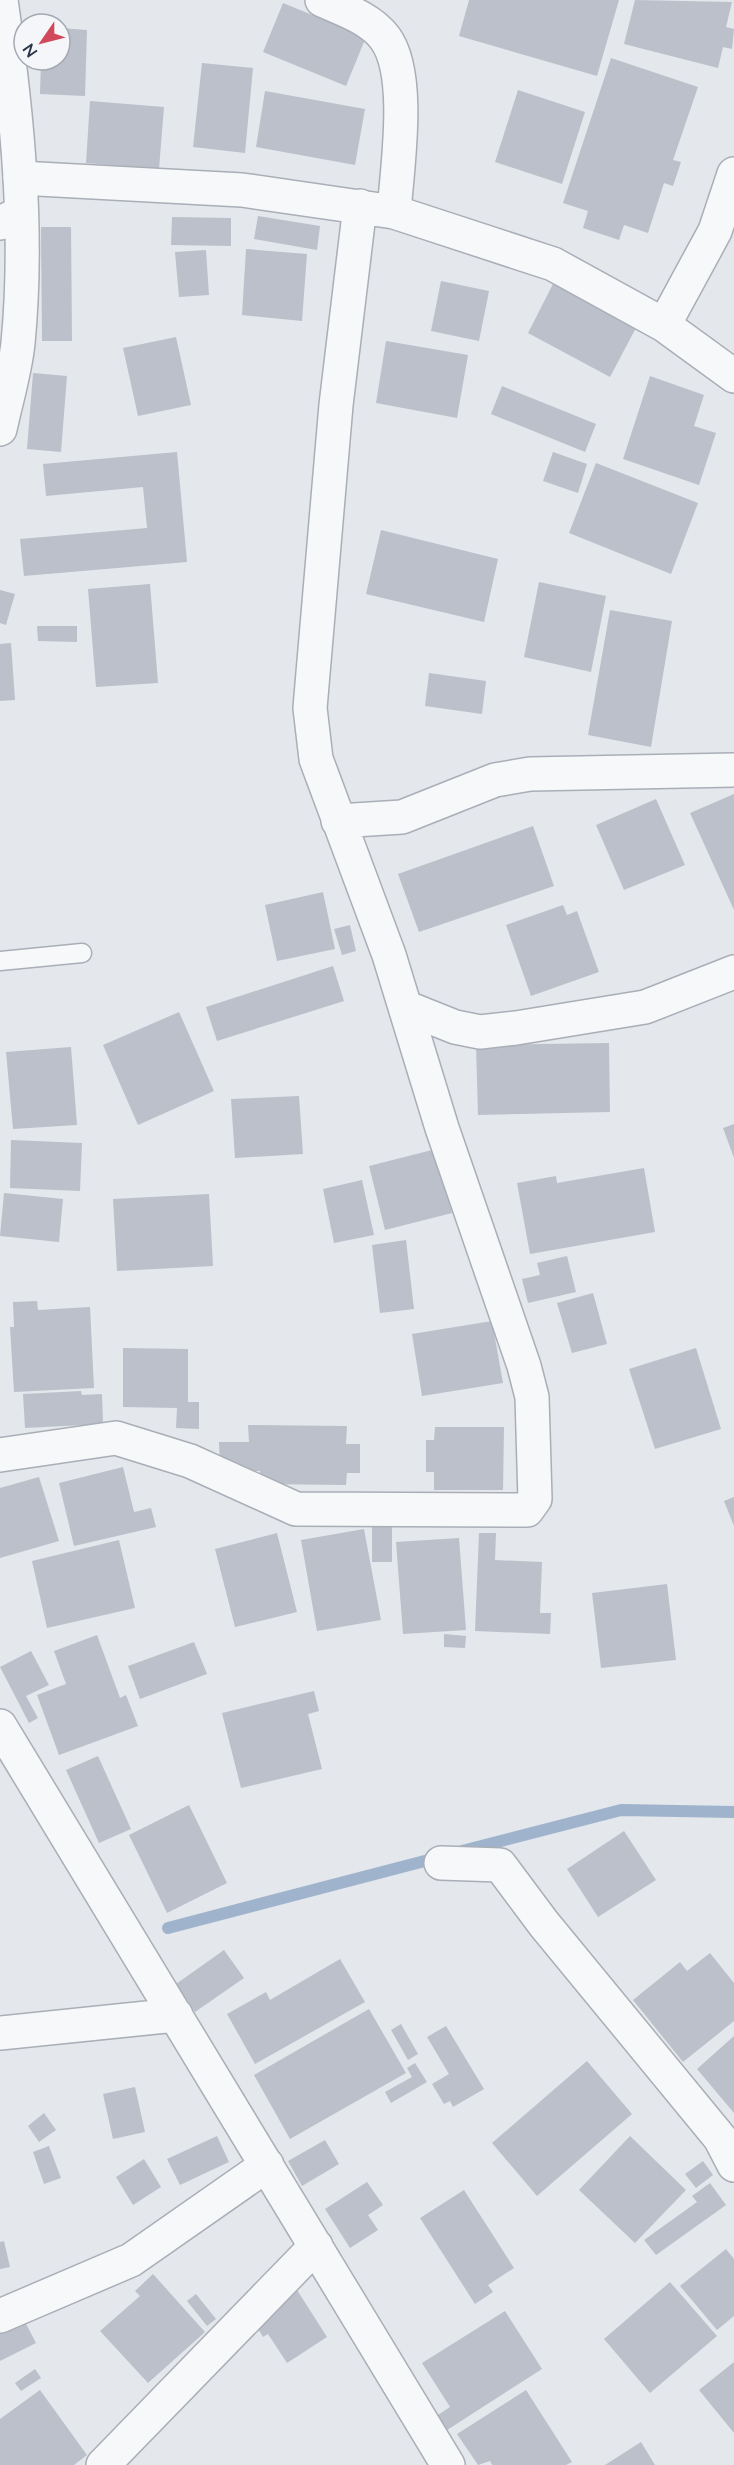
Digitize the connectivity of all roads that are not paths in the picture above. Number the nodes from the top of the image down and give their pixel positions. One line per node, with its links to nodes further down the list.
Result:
1 (1, 0): 4 (street)
2 (322, 0): 6 (street)
3 (734, 174): 8 (street)
4 (20, 178): 5 (street); 7 (street)
5 (360, 206): 6 (street); 12 (street)
6 (394, 212): 8 (street)
7 (10, 218): 10 (street)
8 (664, 325): 9 (street)
9 (734, 376)
10 (0, 429)
11 (734, 770): 12 (street)
12 (338, 821): 16 (street)
13 (82, 953): 14 (lane)
14 (0, 961)
15 (734, 972): 16 (street)
16 (405, 1007): 17 (street)
17 (0, 1455)
18 (0, 1726): 20 (street)
19 (441, 1863): 23 (street)
20 (176, 2015): 21 (street); 22 (street)
21 (0, 2034)
22 (267, 2165): 24 (street); 25 (street)
23 (734, 2165)
24 (316, 2246): 26 (street); 27 (street)
25 (0, 2316)
26 (103, 2465)
27 (448, 2465)

